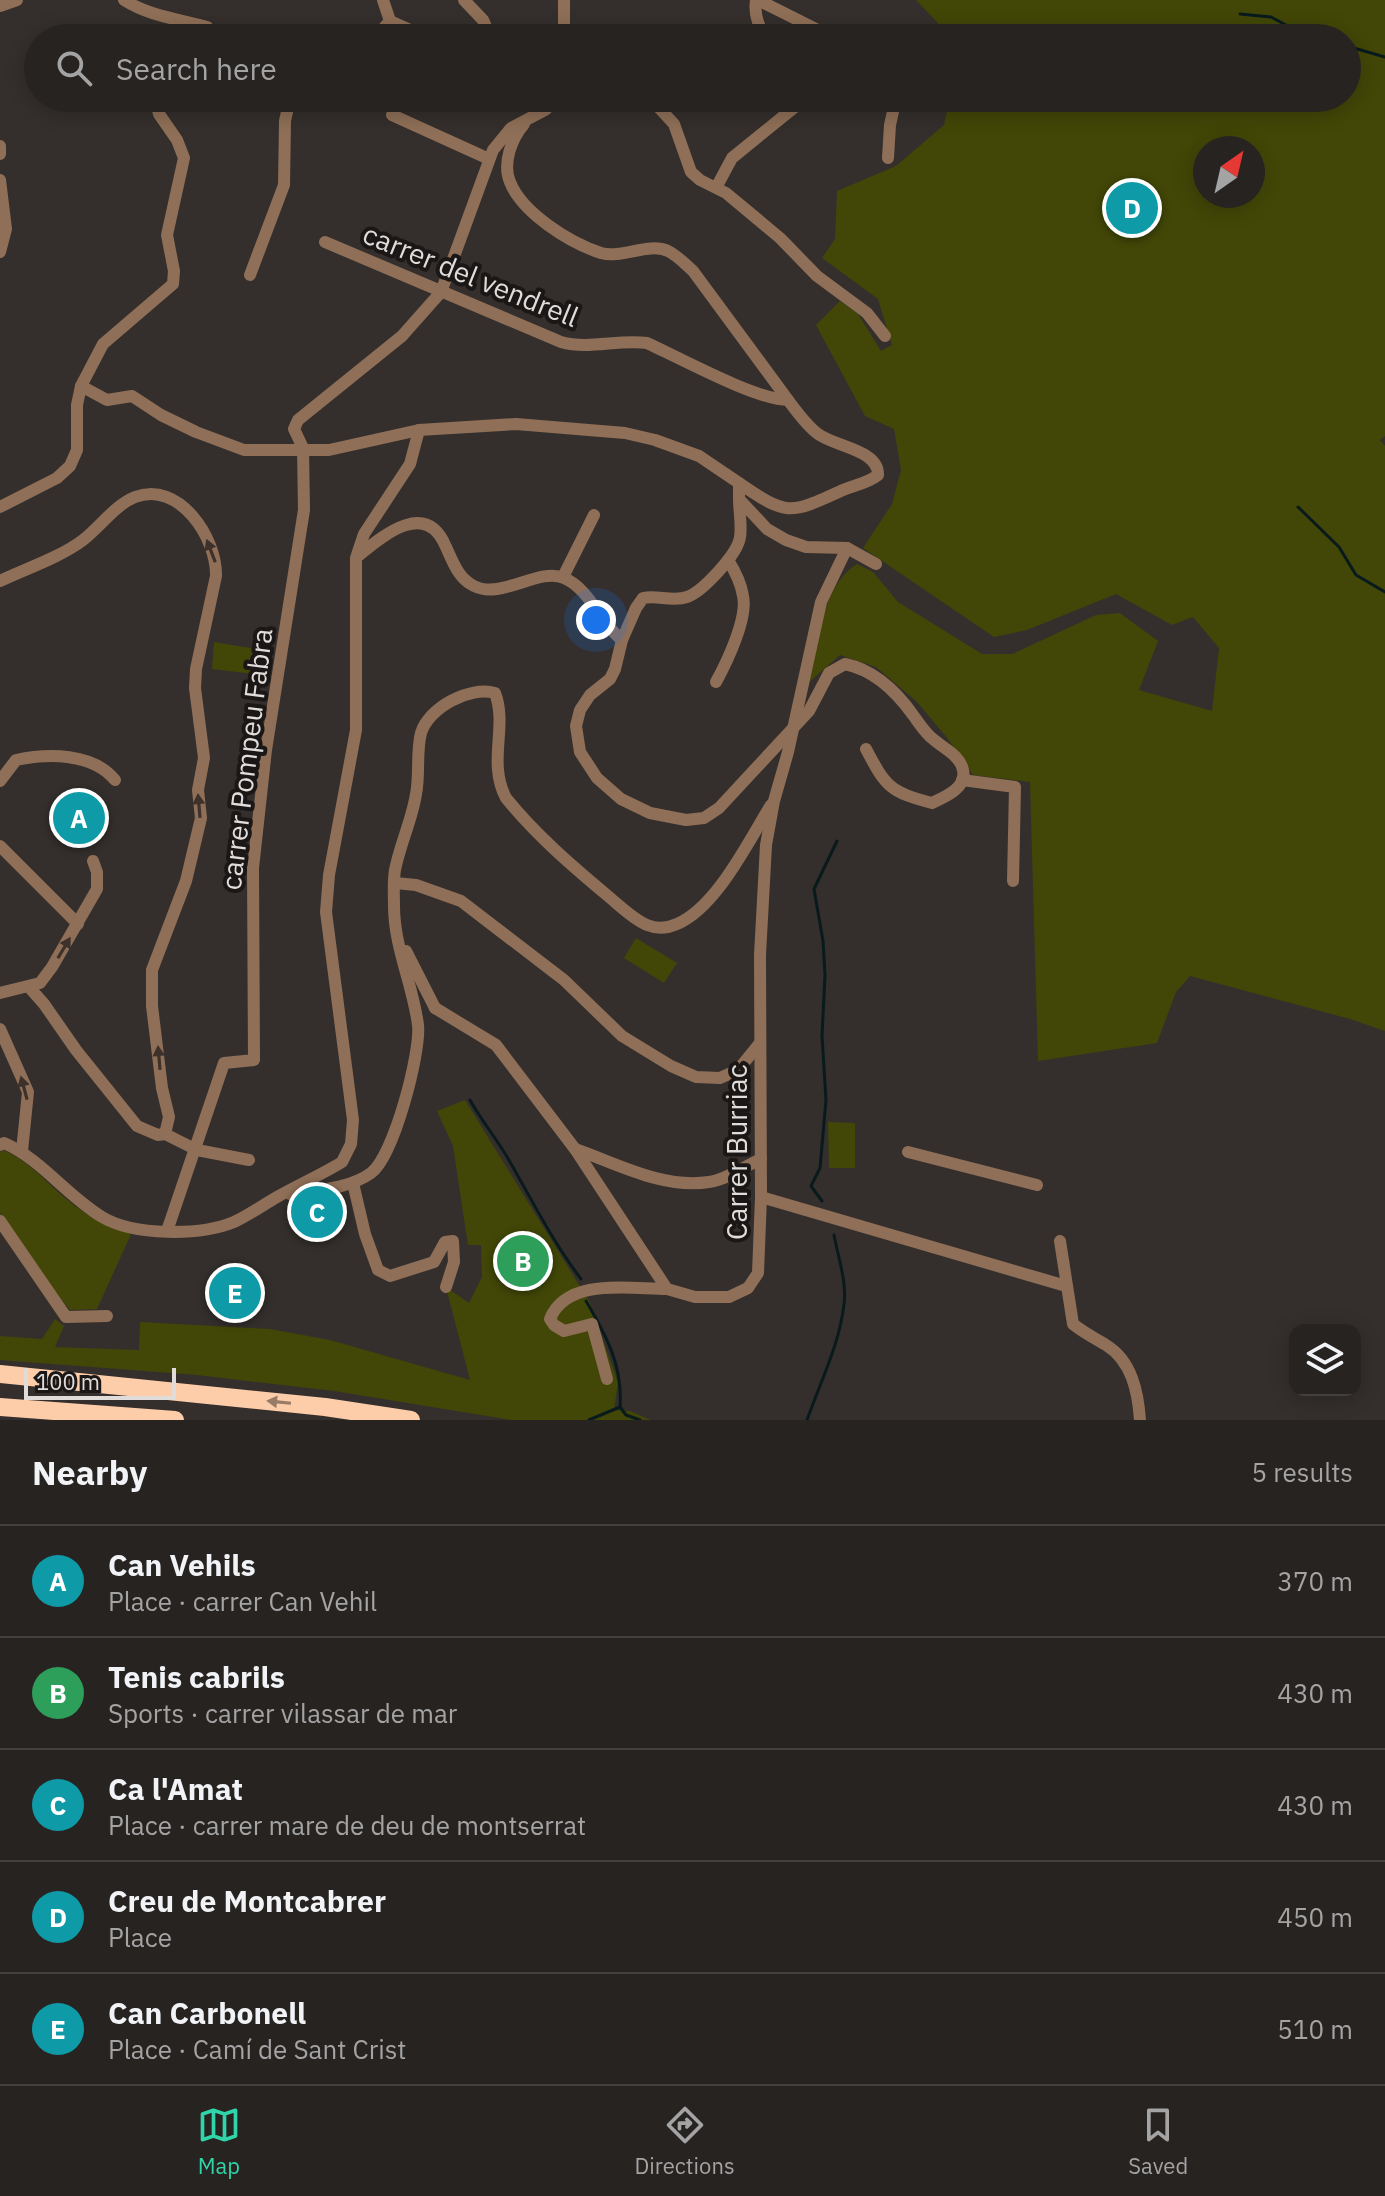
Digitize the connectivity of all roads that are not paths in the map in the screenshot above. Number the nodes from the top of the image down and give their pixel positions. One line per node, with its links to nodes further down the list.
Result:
1 (17, 0): 7 (street)
2 (124, 0): 9 (street)
3 (383, 0): 8 (street)
4 (464, 0): 12 (street)
5 (564, 0): 13 (street)
6 (757, 0): 14 (street); 15 (street)
7 (0, 6)
8 (390, 21): 10 (street); 11 (street)
9 (196, 24)
10 (387, 24)
11 (397, 24)
12 (485, 24)
13 (564, 24)
14 (758, 24)
15 (806, 24)
16 (158, 112): 35 (street)
17 (287, 112): 32 (street)
18 (542, 112): 23 (street)
19 (666, 112): 29 (street)
20 (789, 112): 29 (street)
21 (893, 112): 26 (street)
22 (392, 115): 27 (street)
23 (526, 121): 27 (street); 36 (street)
24 (0, 147): 25 (street)
25 (0, 154)
26 (888, 158)
27 (489, 159): 33 (street)
28 (0, 180): 31 (street)
29 (717, 186): 34 (street)
30 (325, 242): 33 (street, carrer del vendrell)
31 (0, 252)
32 (250, 275)
33 (441, 292): 36 (street, carrer del vendrell); 38 (street)
34 (885, 336)
35 (81, 386): 38 (street); 41 (street)
36 (788, 400): 39 (street)
37 (419, 430): 38 (street); 39 (street); 44 (street)
38 (303, 448): 73 (street, carrer Pompeu Fabra)
39 (739, 483): 40 (street)
40 (739, 499): 43 (street); 45 (street)
41 (0, 507)
42 (594, 515): 47 (street)
43 (847, 548): 46 (street); 51 (street, Carrer Burriac)
44 (356, 558): 47 (street); 80 (street)
45 (728, 560): 49 (street); 50 (street)
46 (876, 564)
47 (563, 577): 49 (street)
48 (0, 581): 70 (street, one-way to 48)
49 (622, 640): 51 (street)
50 (716, 682)
51 (793, 728): 54 (street); 56 (street, Carrer Burriac)
52 (866, 749): 54 (street)
53 (115, 780): 55 (street)
54 (962, 780): 59 (street)
55 (0, 781)
56 (774, 801): 60 (street); 69 (street, Carrer Burriac)
57 (0, 846): 61 (street)
58 (93, 861): 61 (street)
59 (1013, 881)
60 (395, 883): 63 (street); 69 (street)
61 (78, 924): 64 (street, one-way to 61)
62 (0, 979): 65 (street)
63 (414, 981): 66 (street); 67 (street)
64 (29, 987): 65 (street); 70 (street)
65 (4, 992)
66 (435, 1008): 67 (street); 72 (street)
67 (418, 1027): 78 (street)
68 (0, 1029): 74 (street, one-way to 68)
69 (760, 1043): 76 (street, Carrer Burriac)
70 (165, 1134): 73 (street)
71 (1, 1143): 74 (street)
72 (575, 1149): 76 (street); 87 (street)
73 (197, 1150): 77 (street); 83 (street, carrer Pompeu Fabra)
74 (22, 1151): 83 (street)
75 (908, 1152): 79 (street)
76 (761, 1159): 81 (street, Carrer Burriac)
77 (249, 1160)
78 (353, 1183): 80 (street); 86 (street)
79 (1037, 1185)
80 (279, 1196): 83 (street)
81 (761, 1197): 85 (street); 87 (street, Carrer Burriac)
82 (0, 1221): 88 (street)
83 (167, 1231)
84 (1060, 1241): 85 (street)
85 (1066, 1286): 94 (street)
86 (446, 1287)
87 (667, 1289): 90 (street, Carrer Burriac)
88 (107, 1316)
89 (0, 1374): 93 (highway, one-way to 89)
90 (607, 1379)
91 (0, 1407): 92 (highway)
92 (175, 1420)
93 (411, 1420)
94 (1140, 1420)

